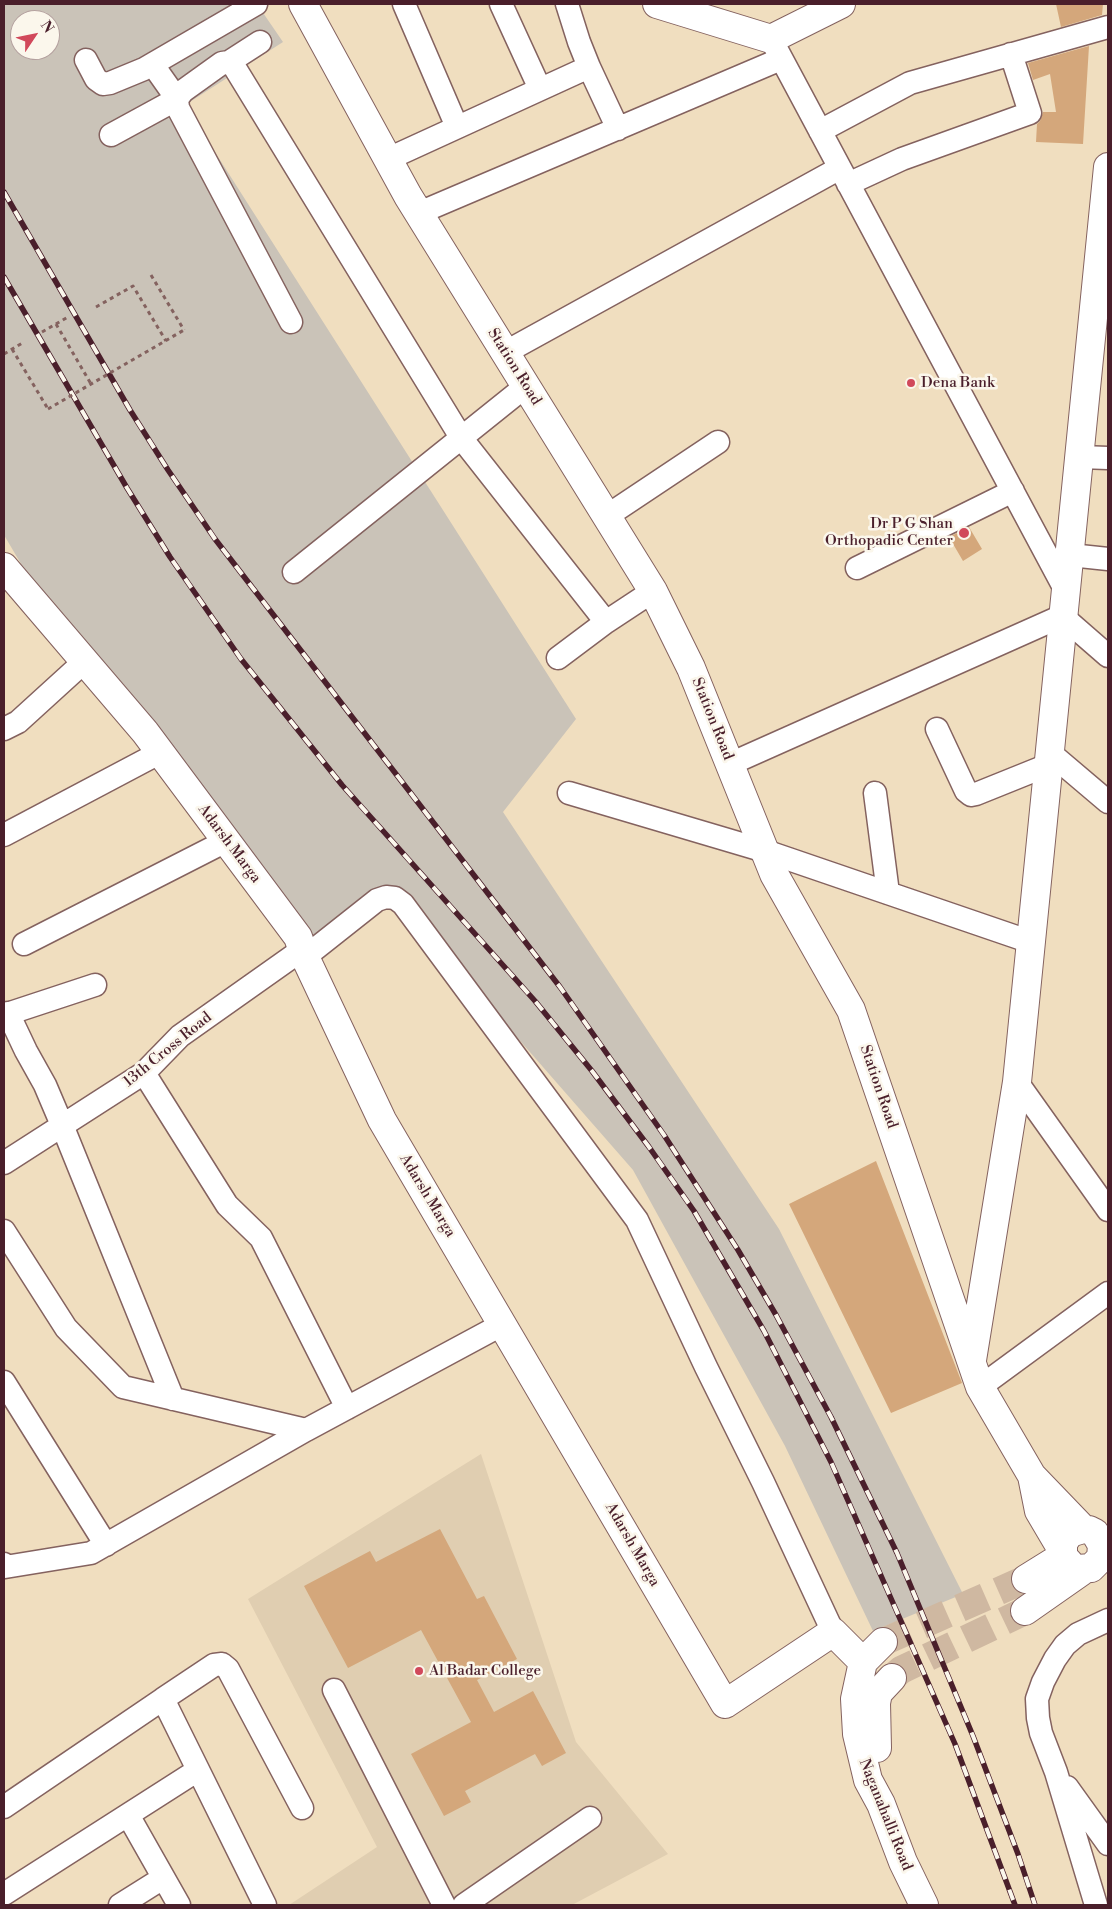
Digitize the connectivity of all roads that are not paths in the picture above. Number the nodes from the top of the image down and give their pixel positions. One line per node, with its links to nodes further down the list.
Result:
1 (256, 4): 14 (street)
2 (303, 4): 22 (main road, Station Road)
3 (404, 4): 18 (street)
4 (501, 4): 16 (street)
5 (567, 4): 15 (street)
6 (657, 4): 10 (main road)
7 (841, 4): 10 (main road)
8 (1108, 27): 11 (street)
9 (260, 42): 13 (street)
10 (776, 49): 19 (street); 20 (street)
11 (1011, 54): 20 (street); 24 (street)
12 (86, 60): 14 (street)
13 (229, 62): 17 (street); 30 (street)
14 (153, 65): 17 (street)
15 (589, 67): 16 (street); 19 (street)
16 (540, 89): 18 (street)
17 (177, 99): 21 (street); 27 (street)
18 (457, 127): 22 (street)
19 (618, 128): 25 (street)
20 (820, 131): 24 (street)
21 (111, 135)
22 (388, 158): 25 (main road, Station Road)
23 (1108, 167): 26 (main road)
24 (844, 176): 28 (street); 34 (street)
25 (419, 213): 28 (main road, Station Road)
26 (1103, 283): 32 (main road)
27 (290, 322)
28 (506, 352): 29 (main road, Station Road)
29 (526, 386): 30 (street); 35 (main road, Station Road)
30 (462, 439): 40 (street); 43 (street)
31 (718, 442): 35 (street)
32 (1080, 457): 33 (street); 36 (main road)
33 (1108, 458)
34 (1013, 491): 38 (street); 42 (street)
35 (607, 516): 41 (main road, Station Road)
36 (1070, 555): 37 (street); 42 (main road)
37 (1108, 559)
38 (857, 568)
39 (6, 572): 46 (main road, Adarsh Marga)
40 (294, 572)
41 (653, 591): 43 (street); 51 (main road, Station Road)
42 (1064, 603): 44 (street); 50 (main road); 51 (street)
43 (606, 622): 45 (street)
44 (1108, 656)
45 (558, 658)
46 (85, 662): 47 (street); 49 (main road, Adarsh Marga)
47 (4, 729)
48 (937, 729): 50 (street)
49 (161, 752): 55 (street); 56 (main road, Adarsh Marga)
50 (1049, 758): 54 (street); 59 (main road)
51 (730, 764): 57 (main road, Station Road)
52 (874, 792): 58 (street)
53 (568, 793): 57 (street)
54 (1108, 802)
55 (4, 835)
56 (226, 841): 60 (street); 61 (main road, Adarsh Marga)
57 (765, 850): 58 (street); 72 (main road, Station Road)
58 (888, 893): 59 (street)
59 (1031, 942): 65 (main road)
60 (24, 944)
61 (304, 953): 64 (street, 13th Cross Road); 71 (main road, Adarsh Marga); 83 (street, 13th Cross Road)
62 (95, 985): 63 (street)
63 (6, 1014): 66 (street)
64 (144, 1073): 66 (street, 13th Cross Road); 75 (street)
65 (1017, 1082): 68 (street); 72 (main road)
66 (62, 1125): 67 (street, 13th Cross Road); 74 (street)
67 (4, 1163)
68 (1108, 1210)
69 (4, 1231): 74 (street)
70 (1108, 1293): 72 (street)
71 (503, 1324): 75 (street); 83 (main road, Adarsh Marga)
72 (976, 1376): 78 (main road, Station Road)
73 (4, 1382): 77 (street)
74 (173, 1399): 76 (street)
75 (347, 1408): 76 (street)
76 (306, 1430): 77 (street)
77 (106, 1545): 79 (street)
78 (1088, 1548): 80 (main road); 81 (main road)
79 (4, 1564)
80 (1026, 1579)
81 (1025, 1611)
82 (1108, 1620): 90 (street)
83 (832, 1632): 85 (main road)
84 (883, 1642): 85 (main road)
85 (863, 1662): 91 (main road, Naganahalli Road)
86 (892, 1678): 91 (main road)
87 (334, 1690): 102 (street)
88 (163, 1699): 89 (street); 92 (street); 93 (street)
89 (198, 1770): 94 (street); 101 (street)
90 (1056, 1772): 96 (street); 105 (street)
91 (881, 1804): 104 (main road, Naganahalli Road)
92 (4, 1807)
93 (302, 1808)
94 (128, 1815): 97 (street); 98 (street)
95 (590, 1818): 103 (street)
96 (1105, 1834)
97 (163, 1878): 99 (street); 100 (street)
98 (4, 1894)
99 (120, 1905)
100 (179, 1905)
101 (265, 1905)
102 (444, 1905)
103 (464, 1905)
104 (924, 1905)
105 (1096, 1905)

